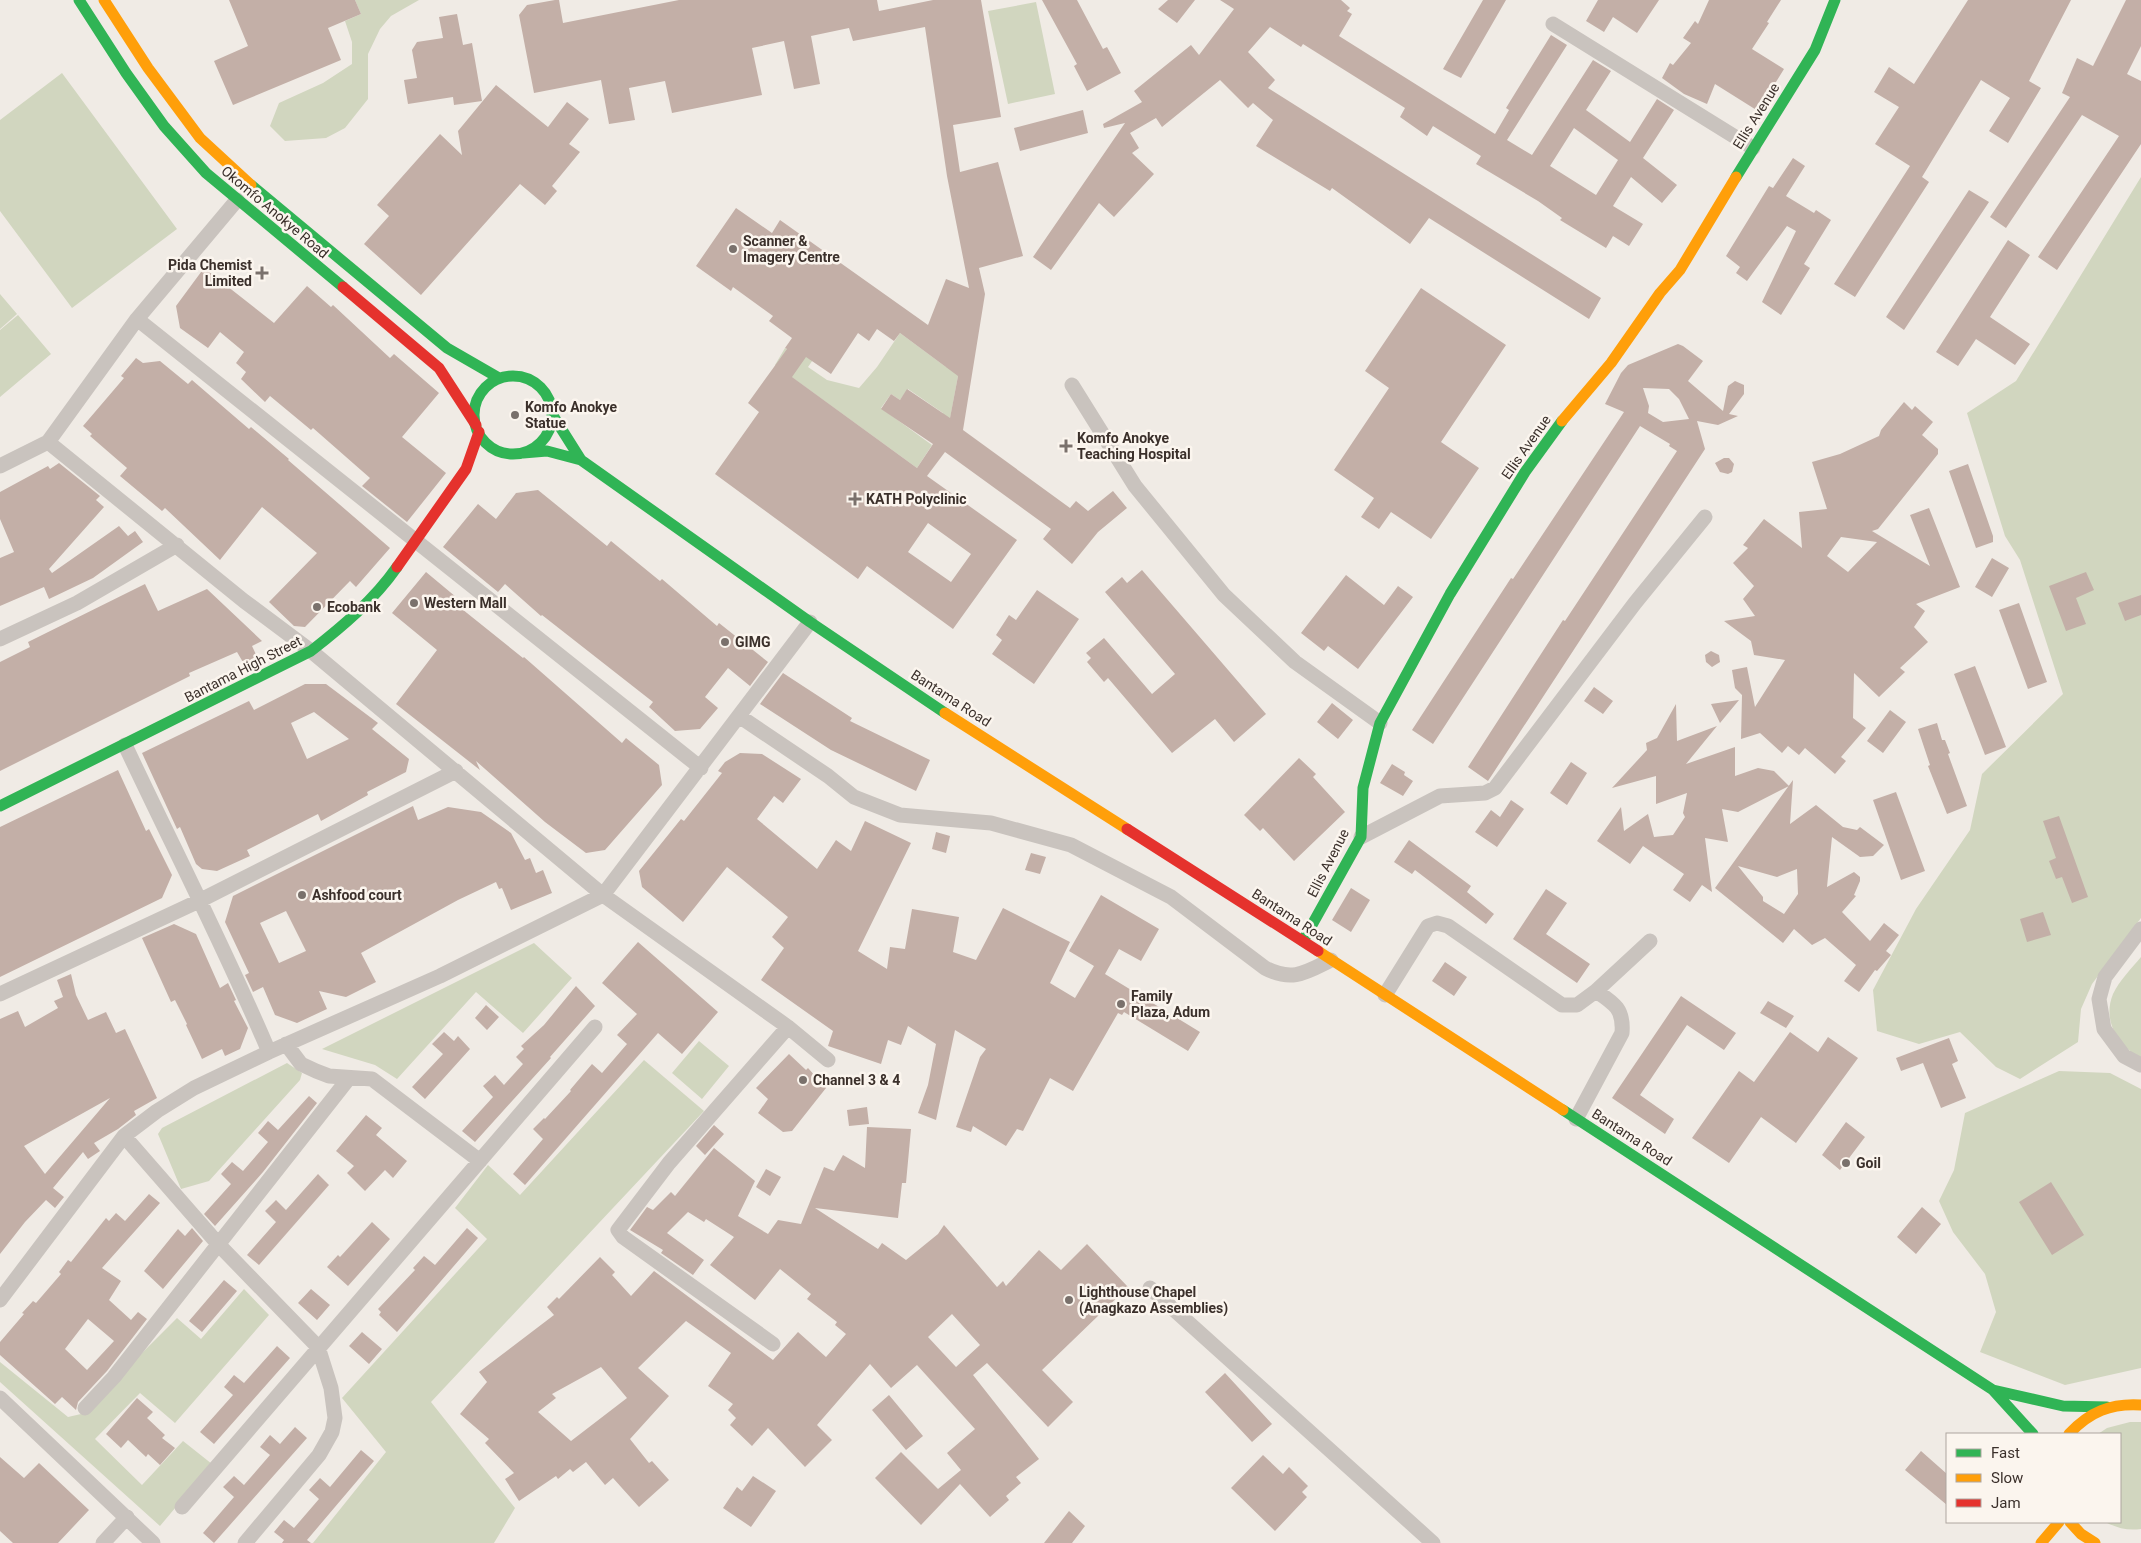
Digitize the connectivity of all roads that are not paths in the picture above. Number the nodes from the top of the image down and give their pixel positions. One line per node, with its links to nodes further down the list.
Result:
1 (78, 0): 6 (main road, Okomfo Anokye Road)
2 (104, 0): 8 (main road, Okomfo Anokye Road)
3 (1835, 0): 5 (main road, Ellis Avenue)
4 (1553, 24): 5 (street)
5 (1753, 148): 25 (main road, Ellis Avenue)
6 (237, 200): 7 (street); 11 (main road, Okomfo Anokye Road)
7 (137, 319): 12 (street); 19 (street)
8 (498, 378): 10 (main road); 11 (main road)
9 (1072, 384): 25 (street)
10 (552, 414): 14 (main road); 15 (main road)
11 (478, 429): 13 (main road); 17 (main road, Bantama High Street)
12 (48, 442): 16 (street); 20 (street)
13 (509, 453): 14 (main road); 17 (main road)
14 (522, 453): 15 (main road)
15 (581, 460): 21 (main road, Bantama Road)
16 (0, 466)
17 (466, 469): 19 (main road, Bantama High Street)
18 (1704, 517): 30 (street)
19 (416, 542): 23 (main road, Bantama High Street); 27 (street)
20 (176, 545): 22 (street); 23 (street)
21 (810, 622): 24 (street); 34 (main road, Bantama Road)
22 (0, 639)
23 (311, 651): 26 (main road, Bantama High Street); 28 (street)
24 (739, 716): 27 (street); 36 (street)
25 (1380, 723): 30 (main road, Ellis Avenue)
26 (124, 745): 29 (main road, Bantama High Street); 32 (street)
27 (701, 768): 31 (street)
28 (456, 771): 31 (street); 32 (street)
29 (0, 806)
30 (1361, 837): 34 (main road, Ellis Avenue)
31 (603, 895): 40 (street); 42 (street)
32 (199, 901): 38 (street); 43 (street)
33 (2141, 929): 45 (street)
34 (1303, 941): 36 (main road, Bantama Road)
35 (1650, 941): 37 (street)
36 (1331, 960): 39 (main road, Bantama Road)
37 (1596, 991): 39 (street); 47 (street)
38 (0, 994)
39 (1385, 995): 47 (main road, Bantama Road)
40 (788, 1027): 44 (street); 53 (street)
41 (595, 1028): 49 (street)
42 (286, 1044): 43 (street); 46 (street)
43 (269, 1052): 48 (street)
44 (828, 1060)
45 (2141, 1065)
46 (349, 1078): 49 (street); 50 (street)
47 (1576, 1119): 55 (main road, Bantama Road)
48 (124, 1136): 50 (street); 52 (street)
49 (480, 1161): 54 (street)
50 (219, 1245): 54 (street); 61 (street)
51 (1150, 1288): 71 (street)
52 (0, 1300)
53 (773, 1344)
54 (318, 1347): 64 (street); 70 (street)
55 (1994, 1390): 60 (main road); 62 (main road)
56 (0, 1398): 65 (street)
57 (2141, 1400): 58 (main road)
58 (2128, 1404): 59 (main road); 60 (main road)
59 (2141, 1406)
60 (2107, 1407): 63 (main road)
61 (85, 1408)
62 (2032, 1433)
63 (2070, 1433)
64 (182, 1507)
65 (127, 1517): 68 (street); 69 (street)
66 (2058, 1523): 72 (main road)
67 (2071, 1523): 73 (main road)
68 (103, 1543)
69 (153, 1543)
70 (245, 1543)
71 (1433, 1543)
72 (2041, 1543)
73 (2096, 1543)

